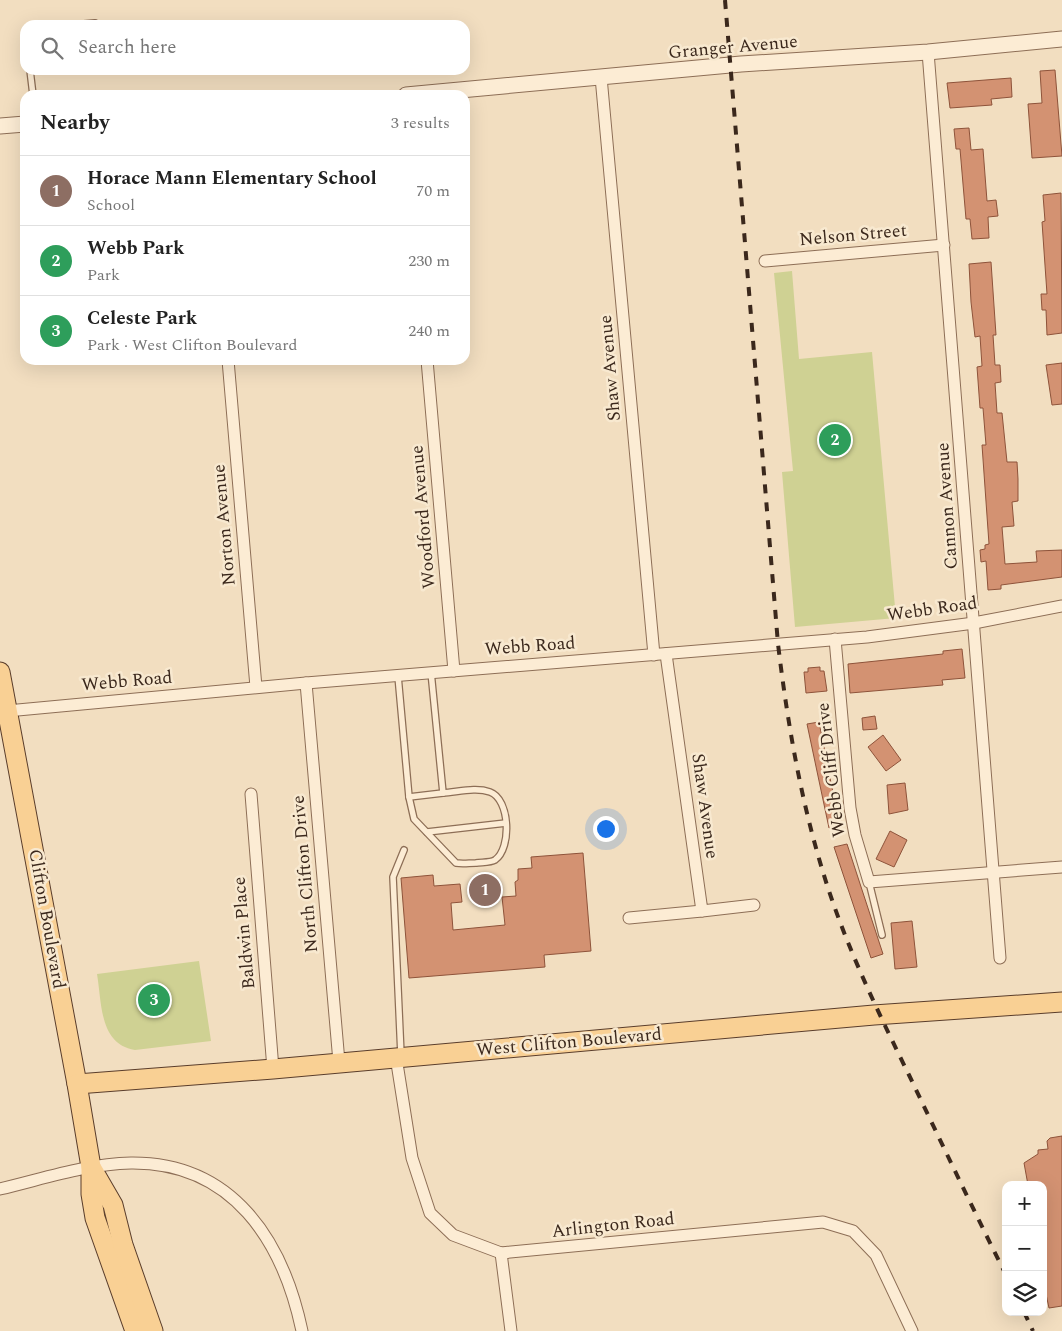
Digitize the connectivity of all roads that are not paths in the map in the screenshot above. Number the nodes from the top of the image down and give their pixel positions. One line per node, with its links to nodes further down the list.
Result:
1 (1062, 39): 2 (street, Granger Avenue)
2 (928, 52): 4 (street, Granger Avenue); 9 (street, Cannon Avenue)
3 (31, 75): 5 (lane)
4 (602, 77): 6 (street, Granger Avenue); 17 (street, Shaw Avenue)
5 (32, 90)
6 (460, 90)
7 (20, 124): 8 (street)
8 (0, 126)
9 (944, 245): 10 (street, Nelson Street); 14 (street, Cannon Avenue)
10 (765, 261)
11 (228, 365): 23 (street, Norton Avenue)
12 (427, 365): 18 (street, Woodford Avenue)
13 (1062, 606): 14 (street, Webb Road)
14 (974, 623): 15 (street, Webb Road); 32 (street, Cannon Avenue)
15 (835, 639): 16 (street, Webb Road); 33 (street, Webb Cliff Drive)
16 (666, 654): 17 (street, Webb Road); 35 (street, Shaw Avenue)
17 (654, 655): 18 (street, Webb Road)
18 (454, 670): 20 (street, Webb Road)
19 (0, 672): 24 (main road, Clifton Boulevard)
20 (431, 672): 21 (street, Webb Road); 25 (lane)
21 (398, 676): 22 (street, Webb Road); 27 (lane)
22 (306, 683): 23 (street, Webb Road); 41 (street, North Clifton Drive)
23 (256, 687): 24 (street, Webb Road)
24 (3, 711): 43 (main road, Clifton Boulevard)
25 (443, 793): 27 (lane); 28 (lane)
26 (251, 794): 42 (street, Baldwin Place)
27 (408, 797): 29 (lane)
28 (506, 823): 29 (lane); 29 (lane)
29 (427, 832)
30 (404, 850): 40 (lane)
31 (1062, 867): 32 (street)
32 (992, 872): 33 (street); 38 (street, Cannon Avenue)
33 (869, 882): 37 (lane)
34 (754, 905): 35 (street)
35 (702, 911): 36 (street)
36 (630, 918)
37 (882, 934)
38 (1000, 958)
39 (1062, 1002): 40 (main road, West Clifton Boulevard)
40 (399, 1057): 41 (main road, West Clifton Boulevard); 46 (street, Arlington Road)
41 (339, 1062): 42 (main road, West Clifton Boulevard)
42 (273, 1069): 43 (main road, West Clifton Boulevard)
43 (77, 1084): 44 (main road, Clifton Boulevard)
44 (91, 1167): 45 (street); 47 (main road, Clifton Boulevard); 48 (main road, Clifton Boulevard); 49 (street)
45 (0, 1189)
46 (501, 1254): 50 (street); 51 (street, Arlington Road)
47 (135, 1331)
48 (153, 1331)
49 (302, 1331)
50 (511, 1331)
51 (912, 1331)

